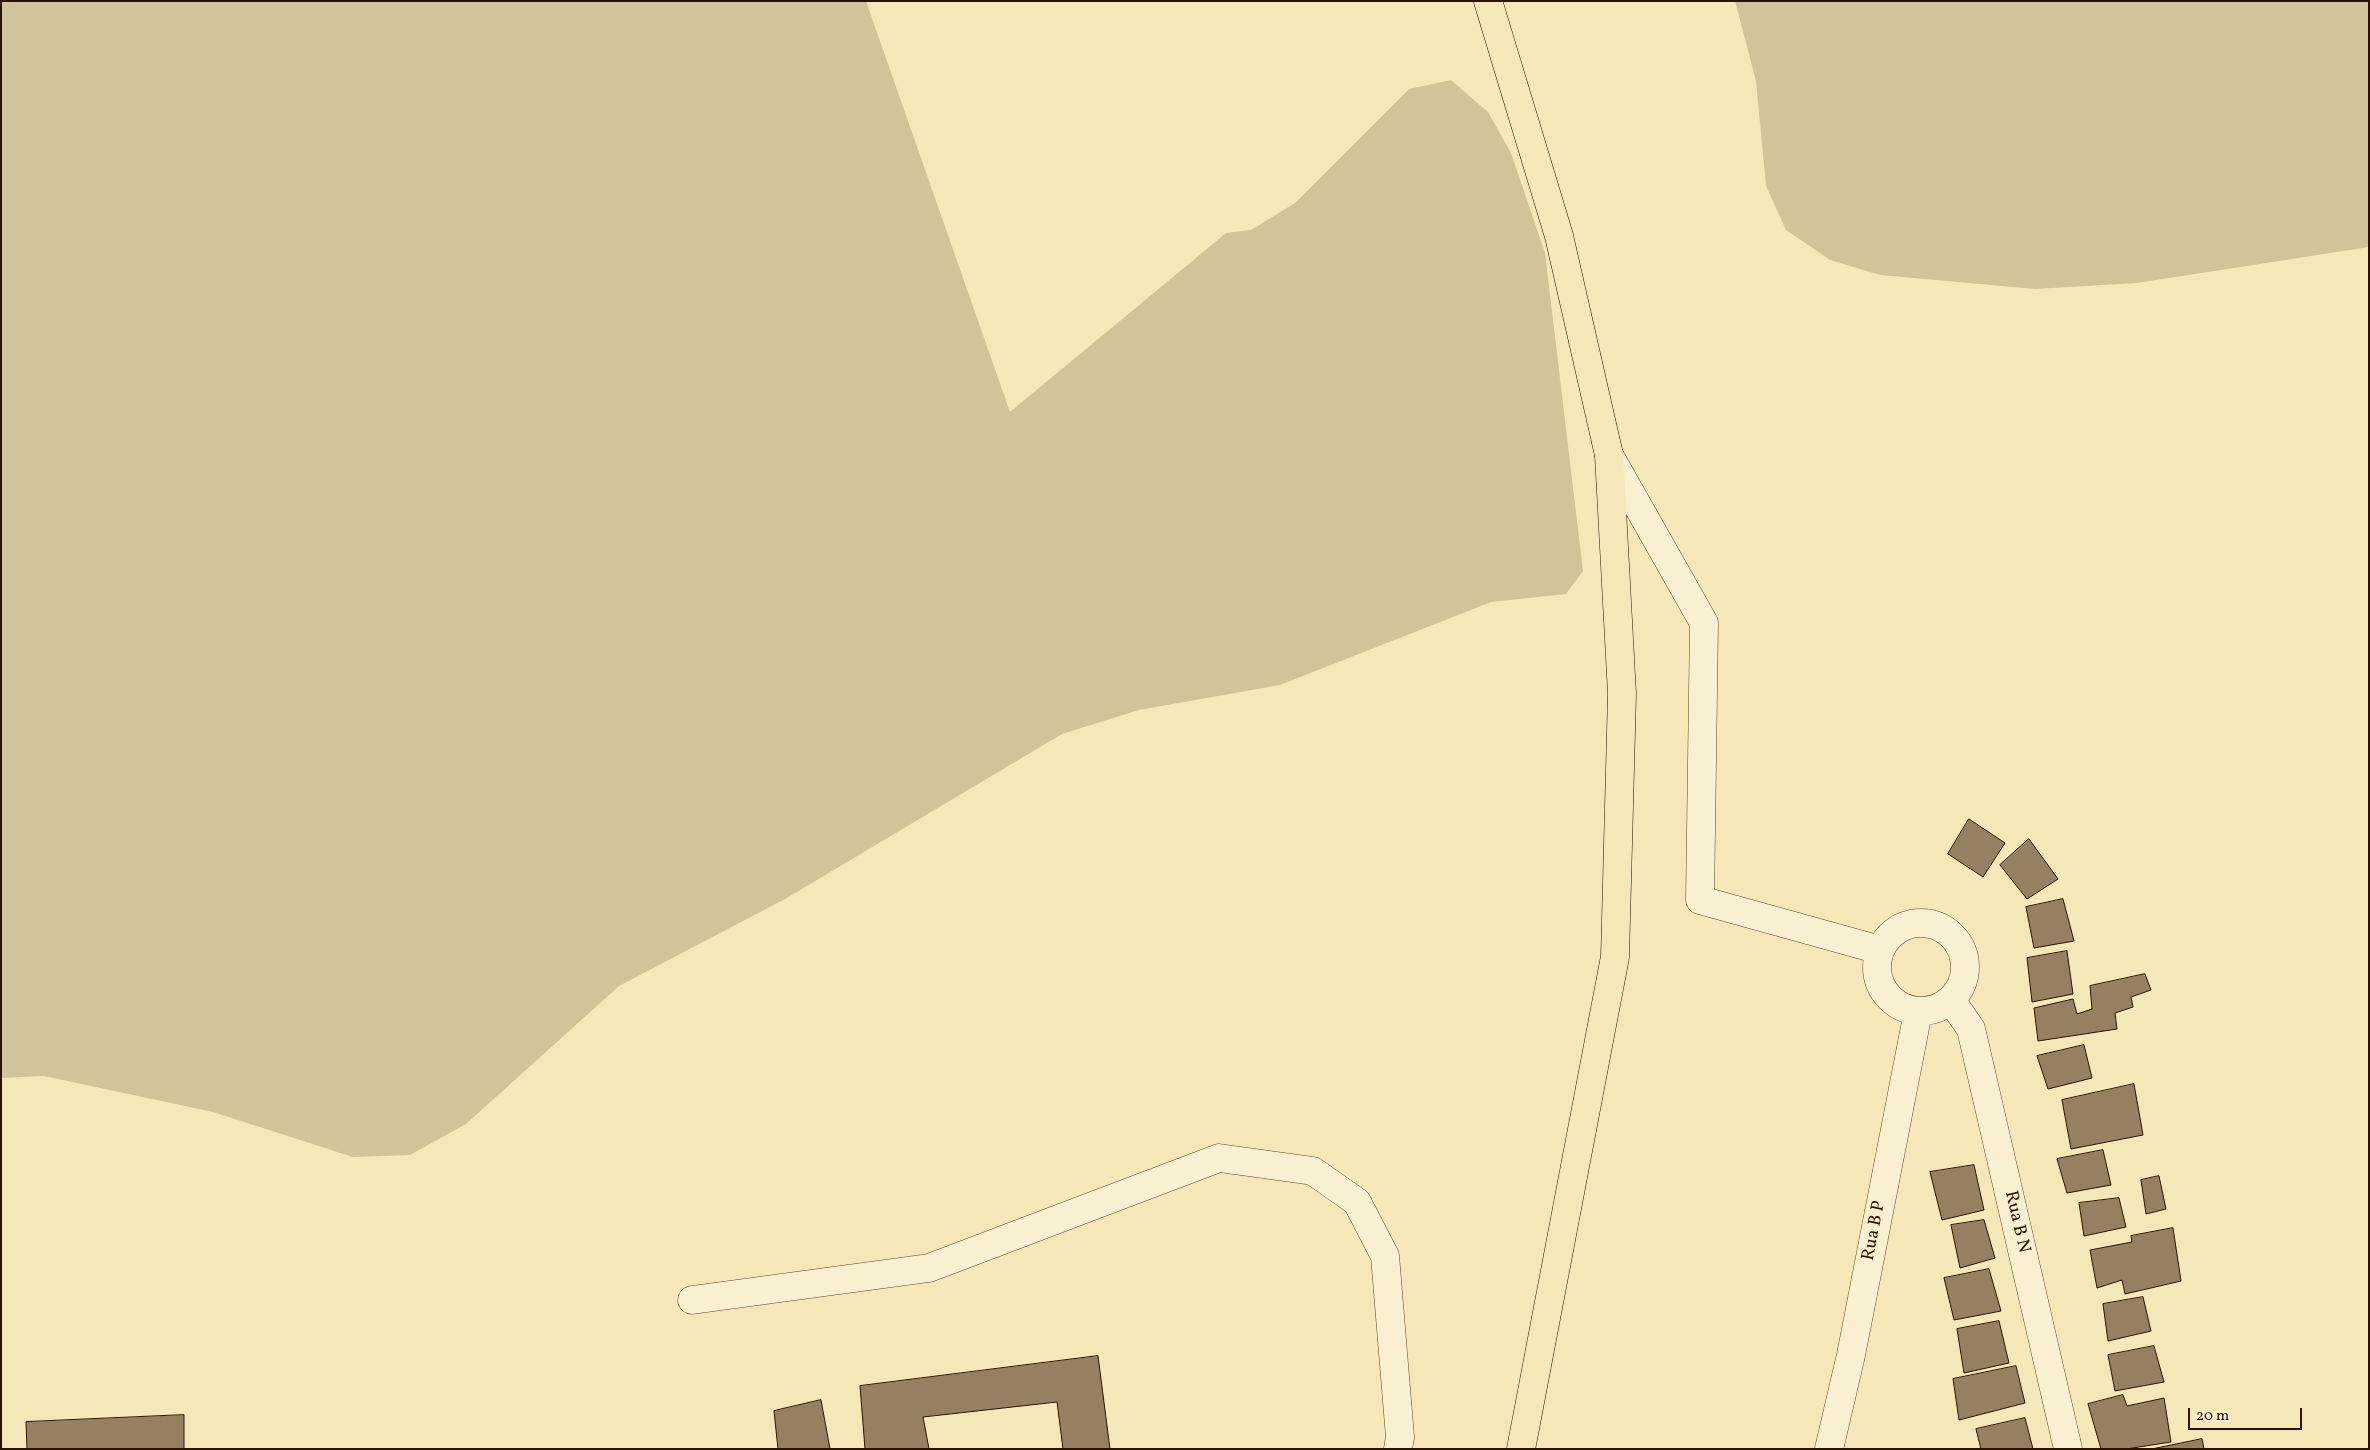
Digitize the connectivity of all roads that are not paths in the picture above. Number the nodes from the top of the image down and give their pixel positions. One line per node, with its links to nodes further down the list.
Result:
1 (1488, 1): 2 (highway)
2 (1609, 455): 3 (street); 8 (highway)
3 (1880, 950): 4 (street); 5 (street)
4 (1951, 1000): 5 (street); 10 (street, Rua B N)
5 (1918, 1012): 9 (street, Rua B P)
6 (692, 1300): 7 (street)
7 (1398, 1449)
8 (1521, 1449)
9 (1829, 1449)
10 (2068, 1449)

